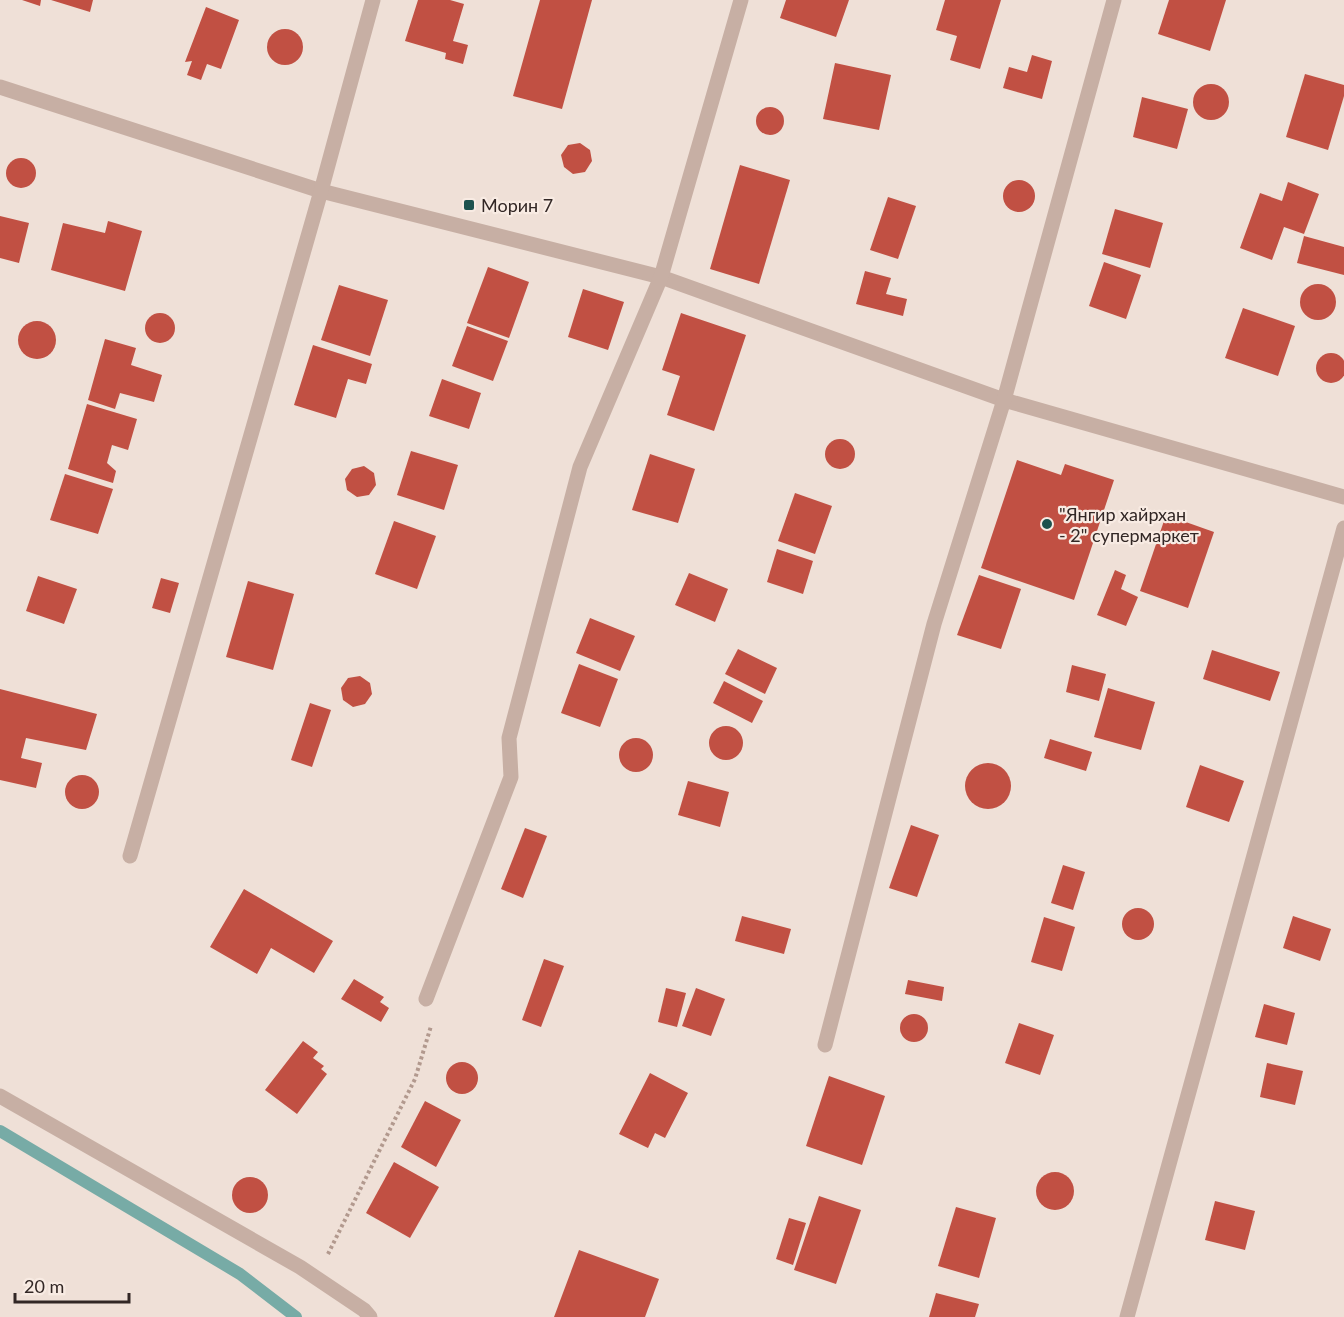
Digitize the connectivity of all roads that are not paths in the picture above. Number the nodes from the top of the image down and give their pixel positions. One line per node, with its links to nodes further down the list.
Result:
1 (373, 0): 5 (street)
2 (741, 0): 6 (street)
3 (1114, 0): 7 (street)
4 (0, 87): 5 (street)
5 (321, 191): 6 (street); 10 (street)
6 (661, 277): 7 (street); 11 (street)
7 (1004, 400): 8 (street); 12 (street)
8 (1344, 497)
9 (1344, 528): 15 (street)
10 (130, 856)
11 (426, 999)
12 (825, 1045)
13 (0, 1096): 14 (street)
14 (370, 1317)
15 (1128, 1317)

